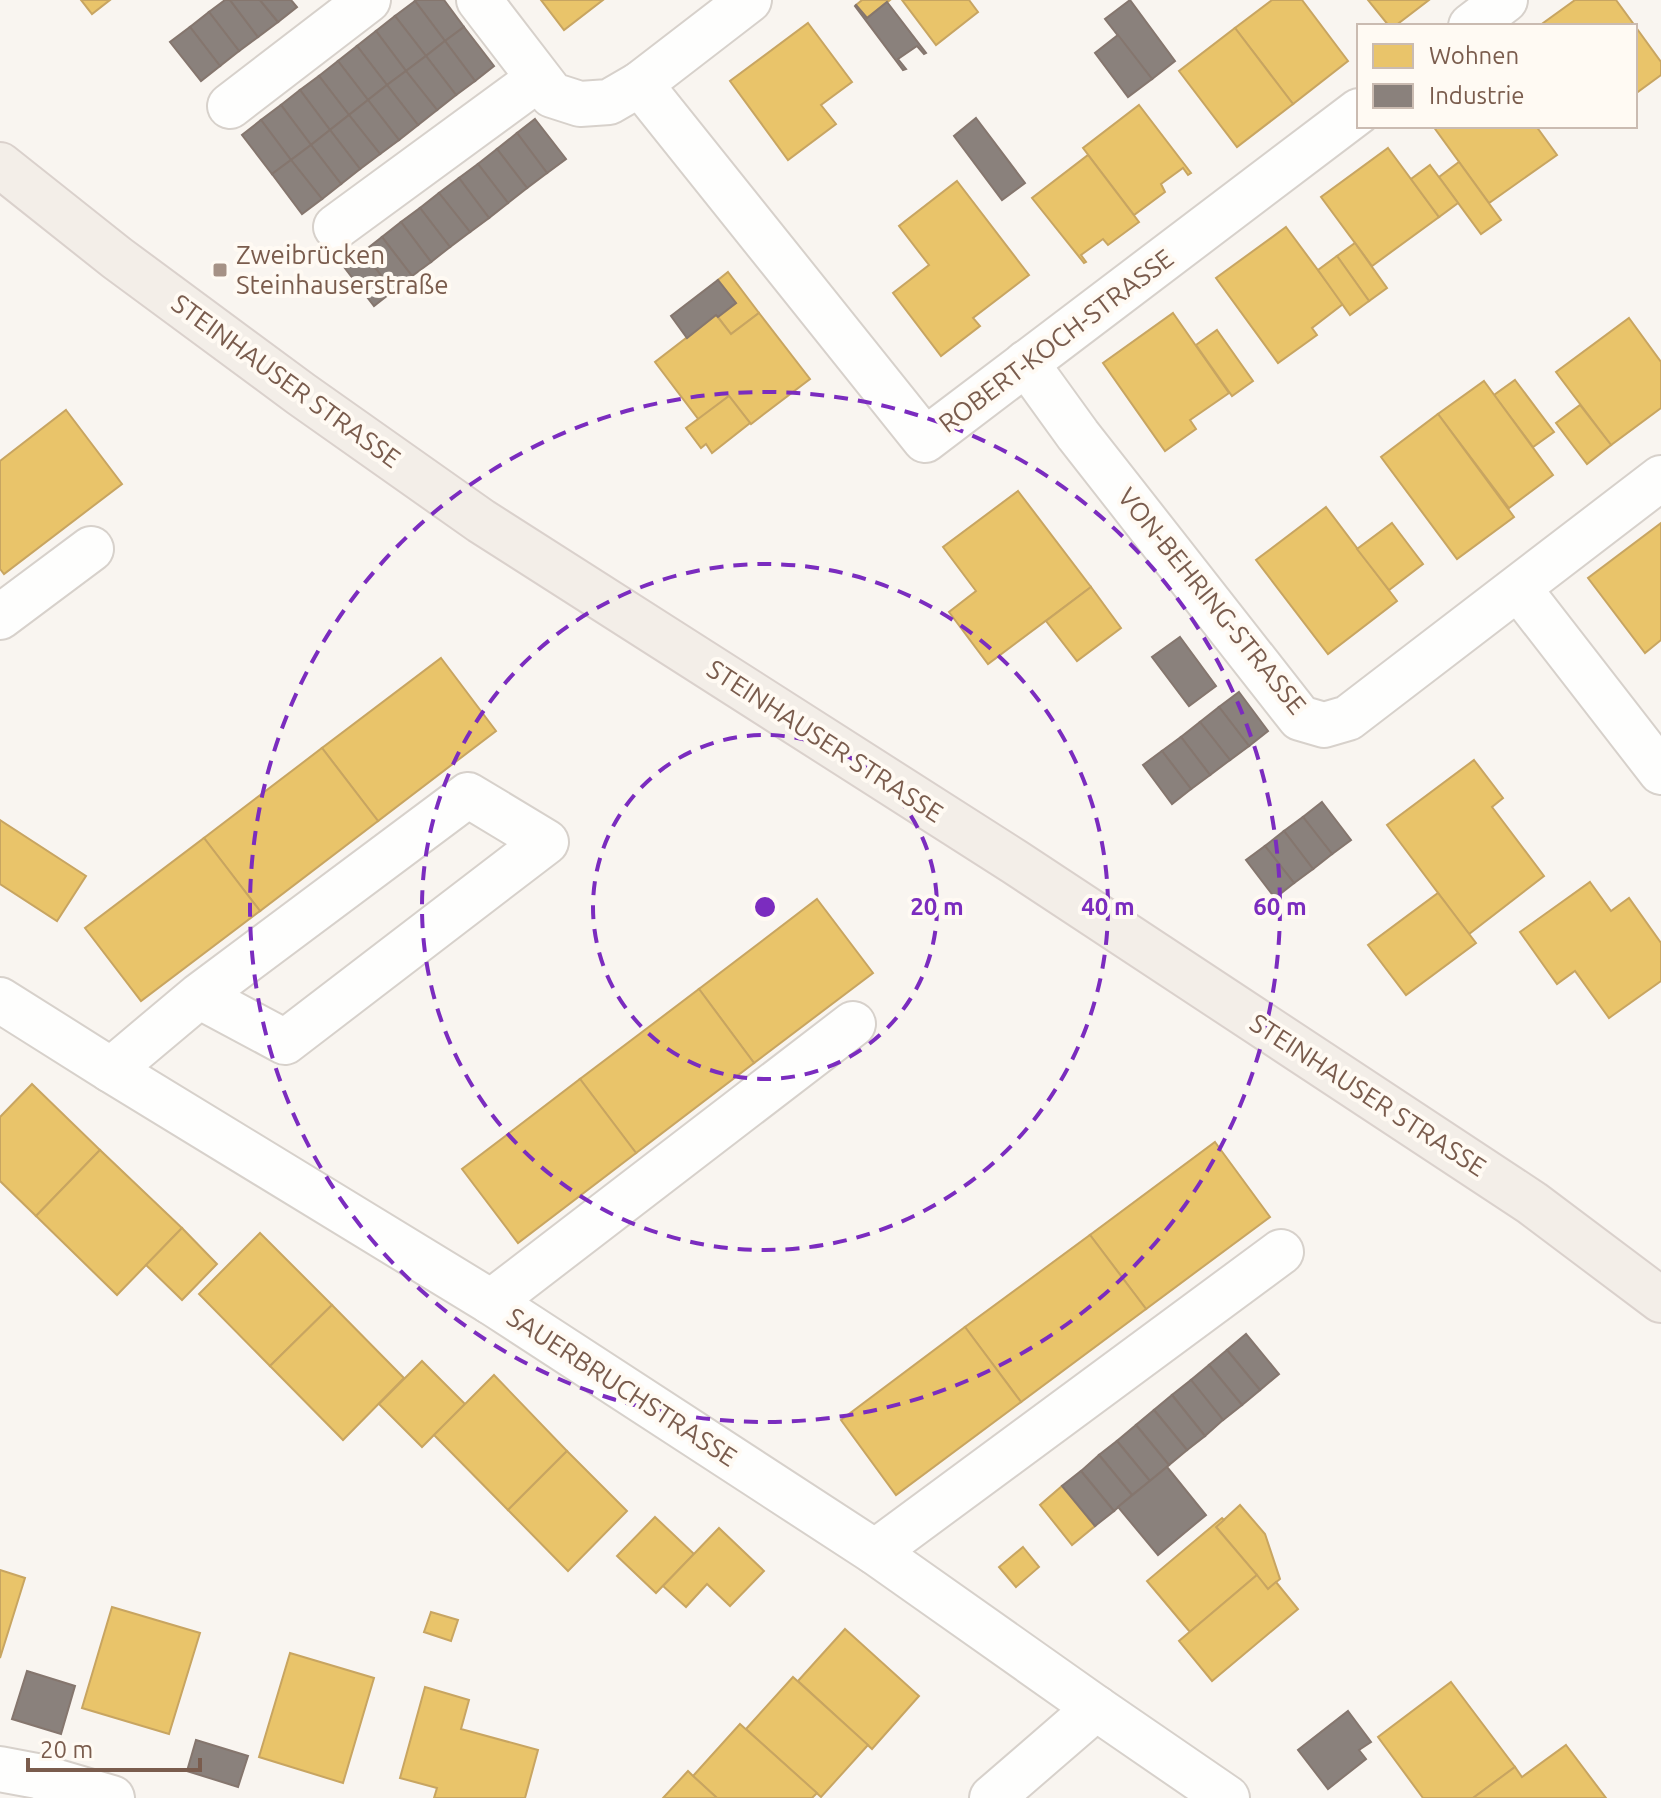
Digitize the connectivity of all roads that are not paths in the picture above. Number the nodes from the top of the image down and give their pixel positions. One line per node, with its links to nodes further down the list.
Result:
1 (368, 0): 8 (street)
2 (479, 0): 6 (street)
3 (749, 0): 7 (street)
4 (1505, 0): 5 (street)
5 (1474, 24)
6 (538, 79): 7 (street); 11 (street)
7 (640, 84): 12 (street, ROBERT-KOCH-STRASSE)
8 (230, 106)
9 (1357, 113): 12 (street, ROBERT-KOCH-STRASSE)
10 (0, 165): 23 (main road, STEINHAUSER STRASSE)
11 (336, 227)
12 (1026, 363): 15 (street, VON-BEHRING-STRASSE)
13 (1661, 478): 15 (street, VON-BEHRING-STRASSE)
14 (91, 549): 16 (street)
15 (1519, 589): 17 (street)
16 (0, 617)
17 (1661, 772)
18 (199, 996): 18 (street); 21 (street)
19 (0, 1000): 21 (street, SAUERBRUCHSTRASSE)
20 (853, 1024): 24 (street)
21 (111, 1070): 24 (street, SAUERBRUCHSTRASSE)
22 (1281, 1252): 25 (street)
23 (1661, 1300)
24 (491, 1302): 25 (street, SAUERBRUCHSTRASSE)
25 (875, 1552): 26 (street, SAUERBRUCHSTRASSE)
26 (1096, 1708): 29 (street); 30 (street, SAUERBRUCHSTRASSE)
27 (0, 1769): 28 (street)
28 (112, 1798)
29 (992, 1798)
30 (1227, 1798)

